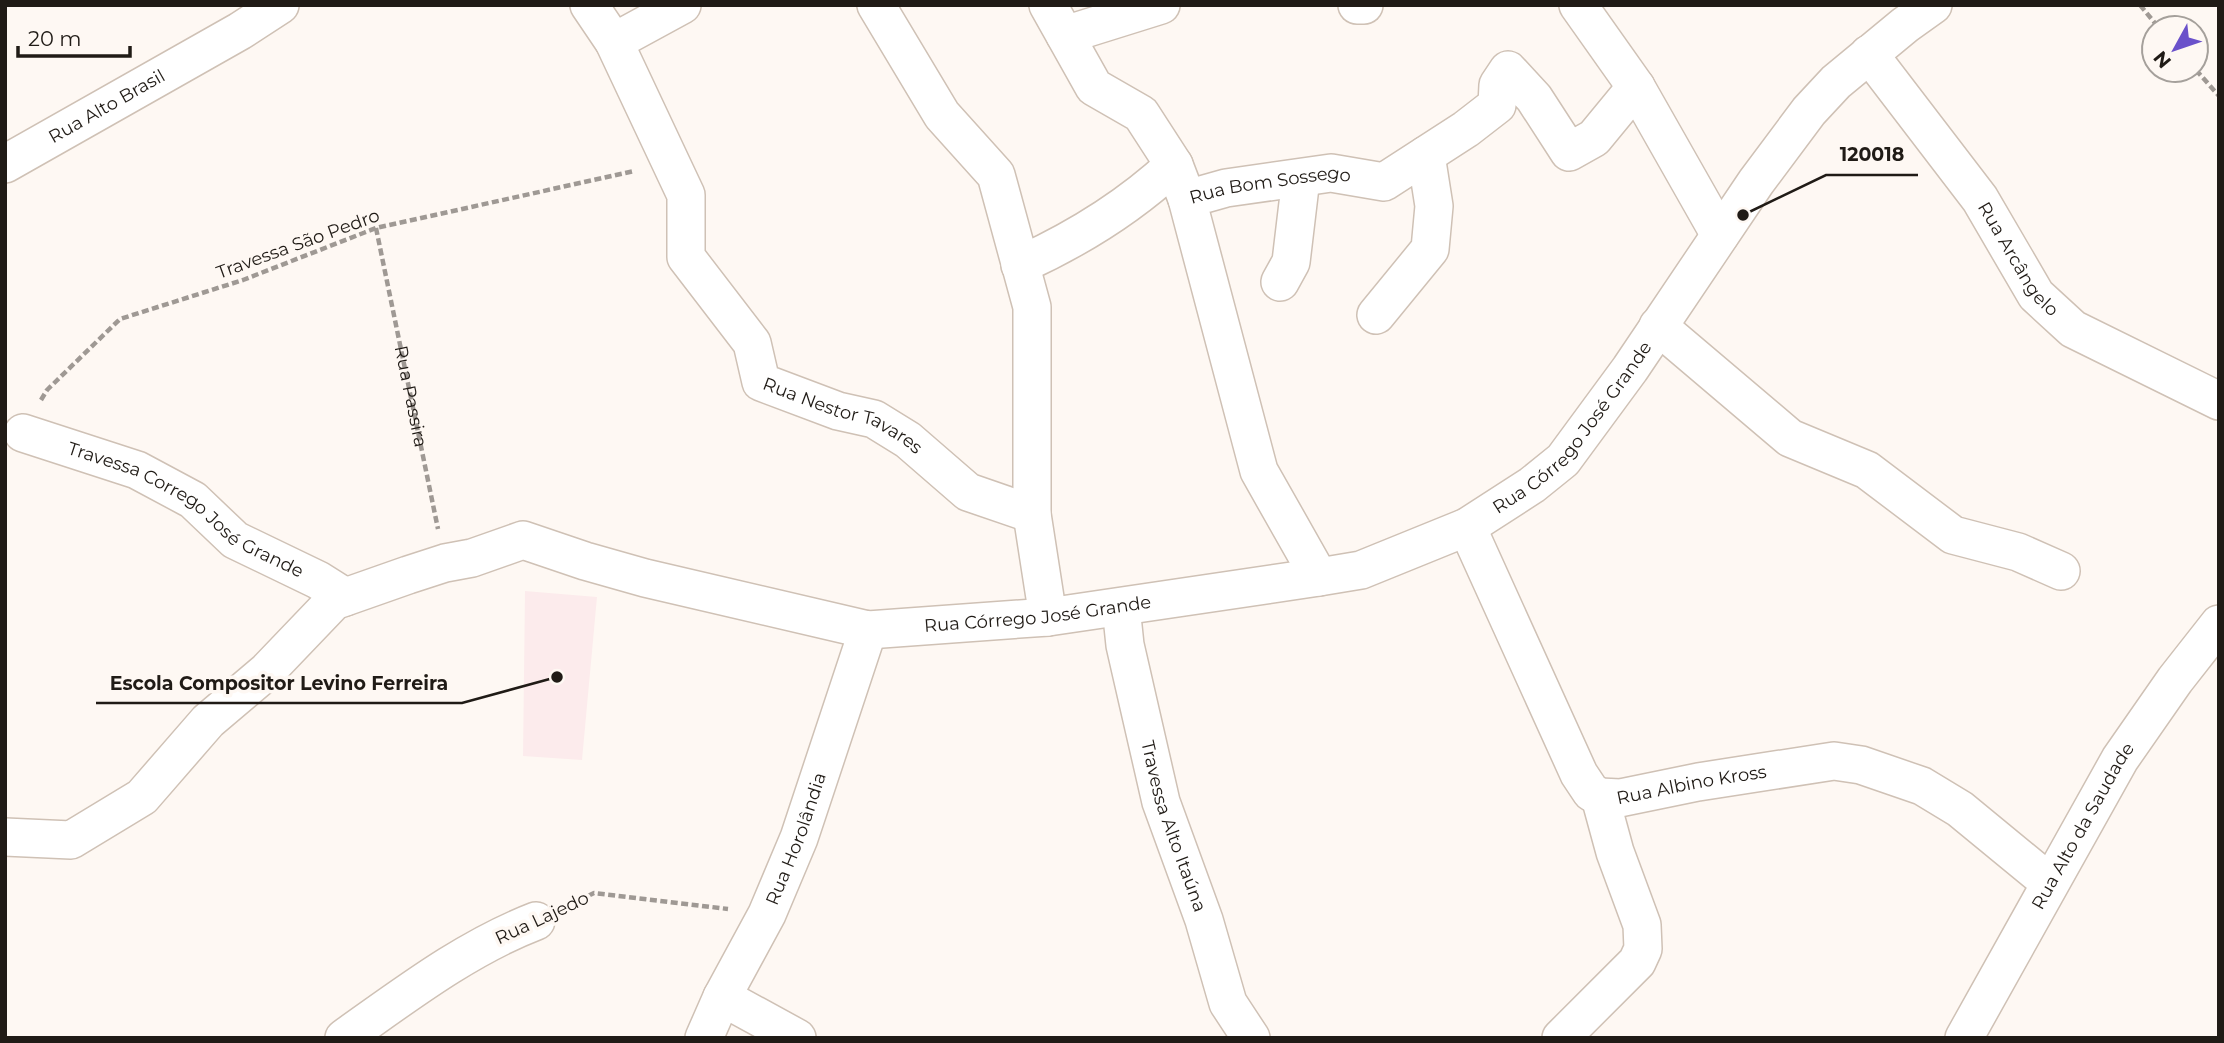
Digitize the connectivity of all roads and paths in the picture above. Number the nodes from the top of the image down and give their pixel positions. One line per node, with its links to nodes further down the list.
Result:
1 (280, 5): 16 (street, Rua Alto Brasil)
2 (589, 5): 11 (street)
3 (682, 5): 11 (street)
4 (876, 5): 22 (street)
5 (1161, 5): 10 (street)
6 (1357, 5): 7 (street)
7 (1364, 5)
8 (1578, 5): 13 (street)
9 (1921, 9): 12 (street, Rua Córrego José Grande)
10 (1057, 20): 17 (street)
11 (614, 42): 15 (street, Rua Nestor Tavares)
12 (1869, 54): 21 (street, Rua Córrego José Grande); 26 (street, Rua Arcângelo)
13 (1636, 87): 14 (street, Rua Bom Sossego); 21 (street)
14 (1426, 155): 18 (street, Rua Bom Sossego); 24 (street)
15 (671, 163): 20 (path, Travessa São Pedro); 28 (street, Rua Nestor Tavares)
16 (5, 164)
17 (1174, 164): 19 (street); 22 (street)
18 (1300, 178): 19 (street, Rua Bom Sossego); 23 (street)
19 (1187, 199): 32 (street, Rua Bom Sossego)
20 (376, 228): 27 (path, Travessa São Pedro); 30 (path, Rua Passira)
21 (1720, 235): 25 (street, Rua Córrego José Grande)
22 (1020, 265): 28 (street)
23 (1280, 282)
24 (1376, 315)
25 (1658, 326): 29 (street, Rua Córrego José Grande); 31 (street)
26 (2219, 401)
27 (23, 433): 33 (street, Travessa Corrego José Grande)
28 (1032, 514): 35 (street)
29 (1467, 527): 32 (street, Rua Córrego José Grande); 38 (street, Rua Albino Kross)
30 (445, 563): 33 (street, Rua Córrego José Grande); 37 (street, Rua Córrego José Grande)
31 (2061, 570)
32 (1319, 578): 34 (street, Rua Córrego José Grande)
33 (345, 597): 39 (street, Rua Córrego José Grande)
34 (1121, 607): 35 (street, Rua Córrego José Grande); 47 (street, Travessa Alto Itaúna)
35 (1048, 617): 37 (street, Rua Córrego José Grande)
36 (2219, 624): 40 (street, Rua Alto da Saudade)
37 (868, 630): 41 (street, Rua Horolândia)
38 (1600, 797): 40 (street, Rua Albino Kross); 48 (street)
39 (5, 837)
40 (2050, 883): 49 (street, Rua Alto da Saudade)
41 (767, 914): 42 (path, Rua Lajedo); 43 (street, Rua Horolândia)
42 (536, 921): 44 (street, Rua Lajedo)
43 (722, 997): 45 (street, Rua Horolândia); 46 (street)
44 (344, 1038)
45 (704, 1038)
46 (797, 1038)
47 (1251, 1038)
48 (1562, 1038)
49 (1965, 1038)

